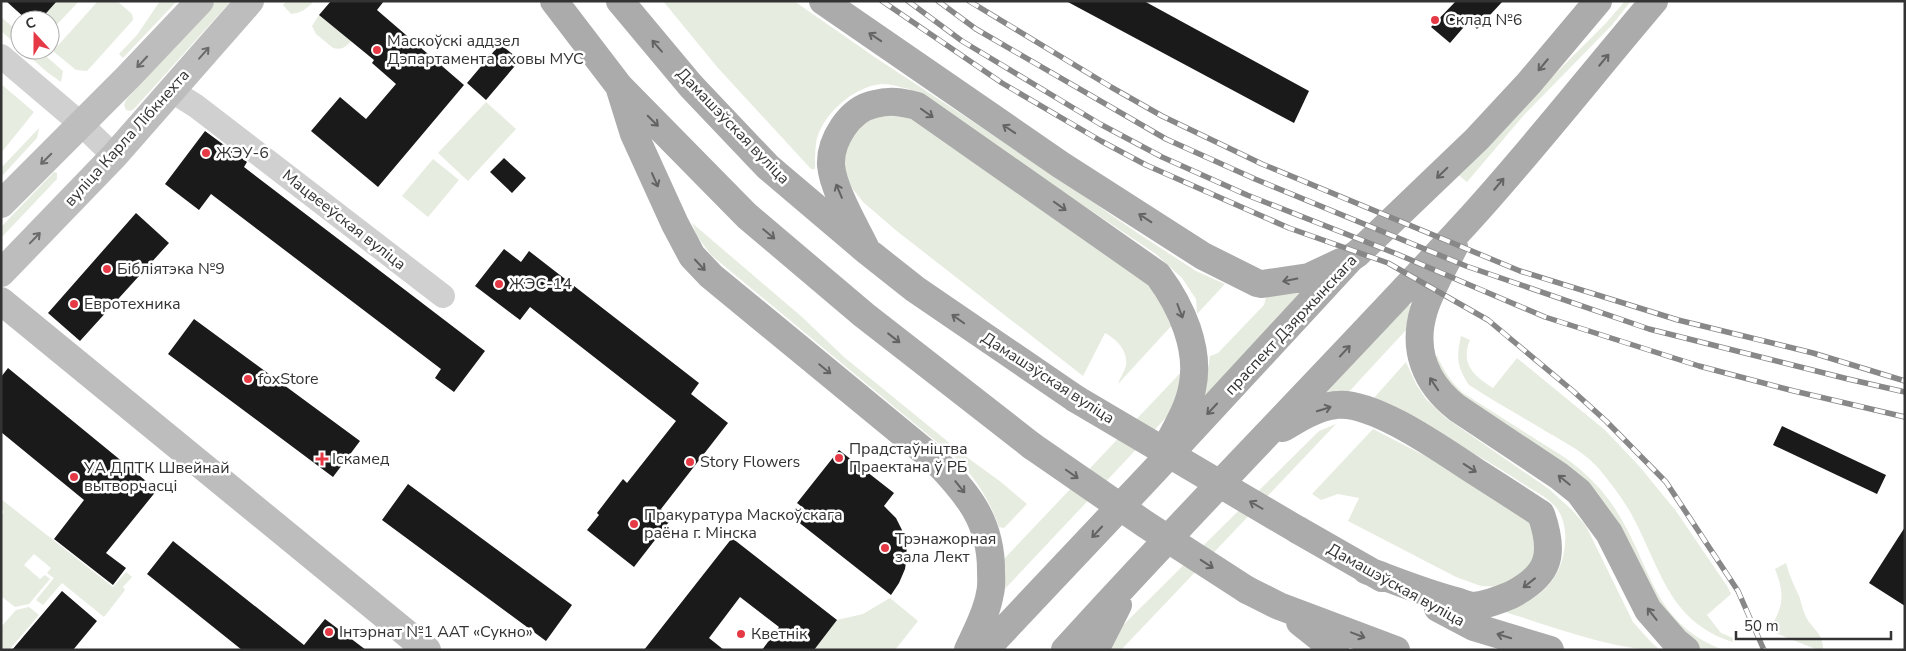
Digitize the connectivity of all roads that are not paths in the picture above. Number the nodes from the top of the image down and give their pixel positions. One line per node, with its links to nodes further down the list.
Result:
1 (200, 1): 11 (main road, one-way to 11)
2 (250, 1): 10 (main road, вуліца Карла Лібкнехта, one-way to 2)
3 (554, 1): 9 (main road)
4 (620, 1): 15 (main road, Дамашэўская вуліца, one-way to 4)
5 (823, 1): 16 (main road, one-way to 5)
6 (1598, 1): 16 (main road, праспект Дзяржынскага, one-way to 16)
7 (1654, 1): 14 (main road, one-way to 7)
8 (1, 56): 11 (street)
9 (619, 86): 24 (main road, one-way to 24, bridge); 26 (main road, one-way to 26)
10 (172, 91): 12 (main road, вуліца Карла Лібкнехта); 18 (street, Мацвееўская вуліца)
11 (81, 124): 12 (street); 13 (main road, one-way to 13)
12 (114, 156): 17 (main road, вуліца Карла Лібкнехта, one-way to 12)
13 (1, 204)
14 (1467, 221): 20 (main road, one-way to 14); 33 (main road, one-way to 14)
15 (867, 251): 21 (main road, one-way to 21); 22 (main road, Дамашэўская вуліца, one-way to 15, bridge)
16 (1352, 258): 21 (main road, праспект Дзяржынскага, one-way to 21)
17 (1, 273)
18 (443, 296)
19 (1, 301): 25 (main road)
20 (1252, 451): 22 (main road, one-way to 22); 23 (main road)
21 (1154, 471): 27 (main road, праспект Дзяржынскага, one-way to 27)
22 (1366, 570): 32 (main road, Дамашэўская вуліца, one-way to 22)
23 (1132, 575): 28 (main road); 29 (main road)
24 (1280, 606): 30 (main road); 31 (main road, one-way to 31)
25 (427, 650)
26 (968, 650)
27 (985, 650)
28 (1065, 650)
29 (1094, 650)
30 (1335, 650)
31 (1396, 650)
32 (1550, 650)
33 (1686, 650)

